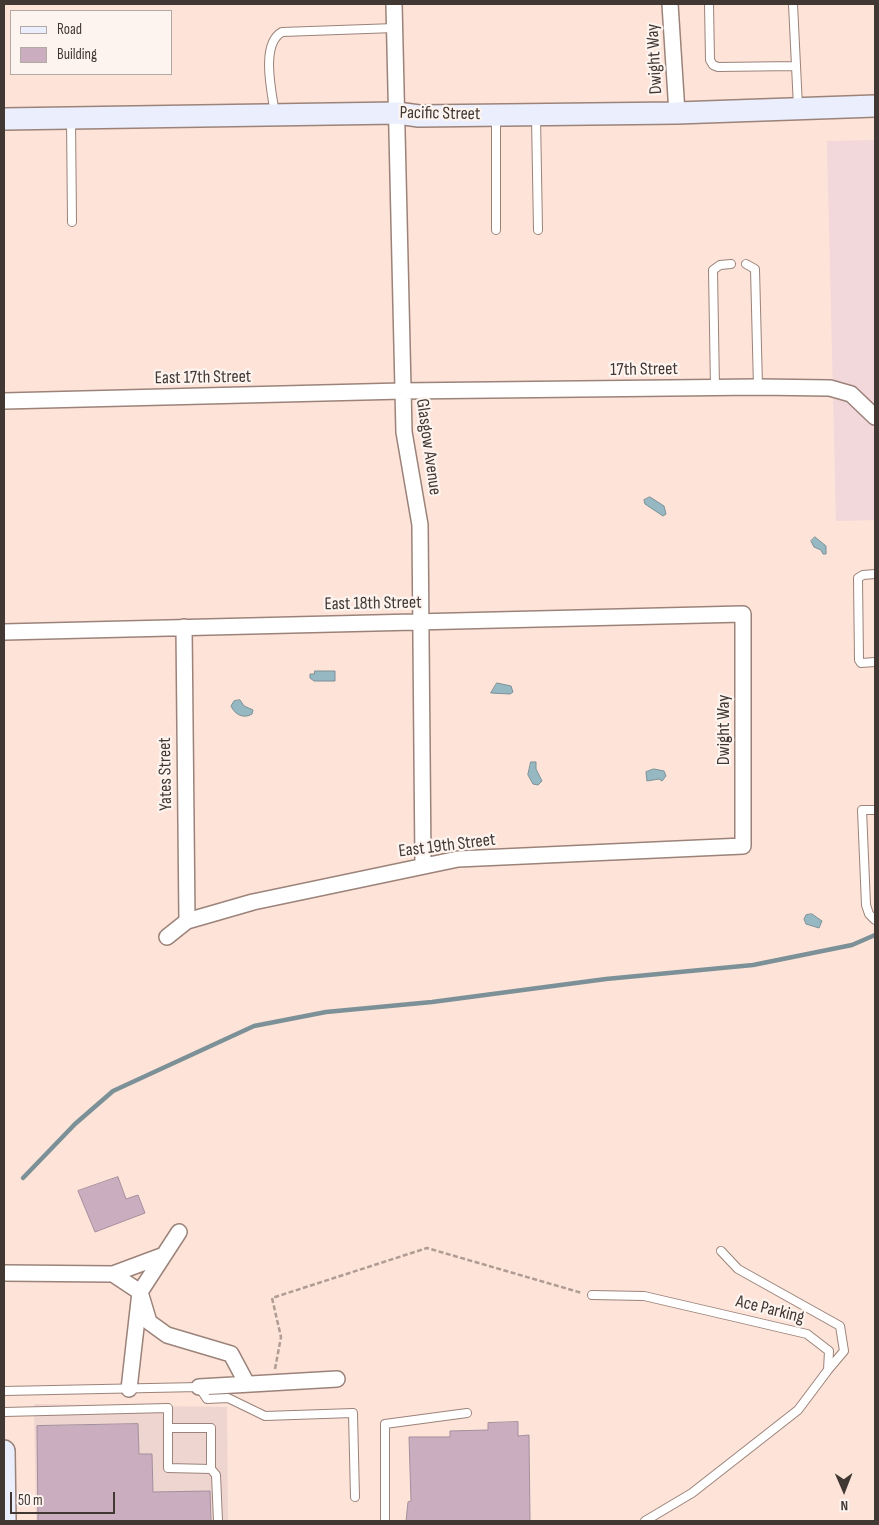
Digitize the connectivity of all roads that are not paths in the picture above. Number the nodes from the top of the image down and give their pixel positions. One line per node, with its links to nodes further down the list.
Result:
1 (394, 4): 5 (street, Glasgow Avenue)
2 (670, 4): 10 (street, Dwight Way)
3 (709, 4): 6 (lane)
4 (793, 4): 6 (lane)
5 (395, 28): 9 (street, Glasgow Avenue); 11 (lane)
6 (796, 66): 8 (lane)
7 (875, 106): 8 (street, Pacific Street)
8 (798, 107): 10 (street, Pacific Street)
9 (397, 113): 11 (street, Pacific Street); 13 (street, Pacific Street); 23 (street, Glasgow Avenue)
10 (677, 113): 12 (street, Pacific Street)
11 (275, 115): 14 (street, Pacific Street)
12 (536, 115): 13 (street, Pacific Street); 18 (lane)
13 (496, 116): 17 (lane)
14 (71, 118): 15 (street, Pacific Street); 16 (lane)
15 (4, 119)
16 (72, 222)
17 (496, 230)
18 (538, 230)
19 (730, 264): 22 (lane)
20 (746, 264): 21 (lane)
21 (758, 387): 22 (street, 17th Street); 25 (street, 17th Street)
22 (715, 388): 23 (street, 17th Street)
23 (402, 392): 24 (street, East 17th Street); 28 (street, Glasgow Avenue)
24 (4, 401)
25 (875, 417)
26 (875, 574): 31 (lane)
27 (743, 614): 28 (street, East 18th Street); 33 (street, Dwight Way)
28 (422, 622): 29 (street, East 18th Street); 34 (street, Glasgow Avenue)
29 (184, 627): 30 (street, East 18th Street); 36 (street, Yates Street)
30 (4, 632)
31 (875, 662)
32 (875, 810): 35 (lane)
33 (743, 846): 34 (street, East 19th Street)
34 (423, 865): 36 (street, East 19th Street)
35 (875, 920)
36 (187, 921): 37 (street, East 19th Street)
37 (167, 937)
38 (179, 1232): 40 (street)
39 (721, 1251): 45 (lane)
40 (164, 1254): 42 (street); 43 (street)
41 (4, 1273): 42 (street)
42 (113, 1274): 43 (street)
43 (140, 1292): 47 (street); 49 (street)
44 (592, 1295): 45 (lane, Ace Parking)
45 (828, 1370): 61 (lane)
46 (336, 1379): 47 (street)
47 (247, 1384): 48 (street)
48 (199, 1387): 49 (lane); 56 (lane)
49 (129, 1388): 50 (lane)
50 (4, 1391)
51 (4, 1412): 53 (lane)
52 (467, 1413): 60 (lane)
53 (168, 1428): 55 (lane); 55 (lane)
54 (4, 1452): 57 (street)
55 (211, 1469): 59 (lane)
56 (355, 1497)
57 (4, 1498): 58 (street)
58 (5, 1521)
59 (218, 1521)
60 (385, 1521)
61 (645, 1521)

